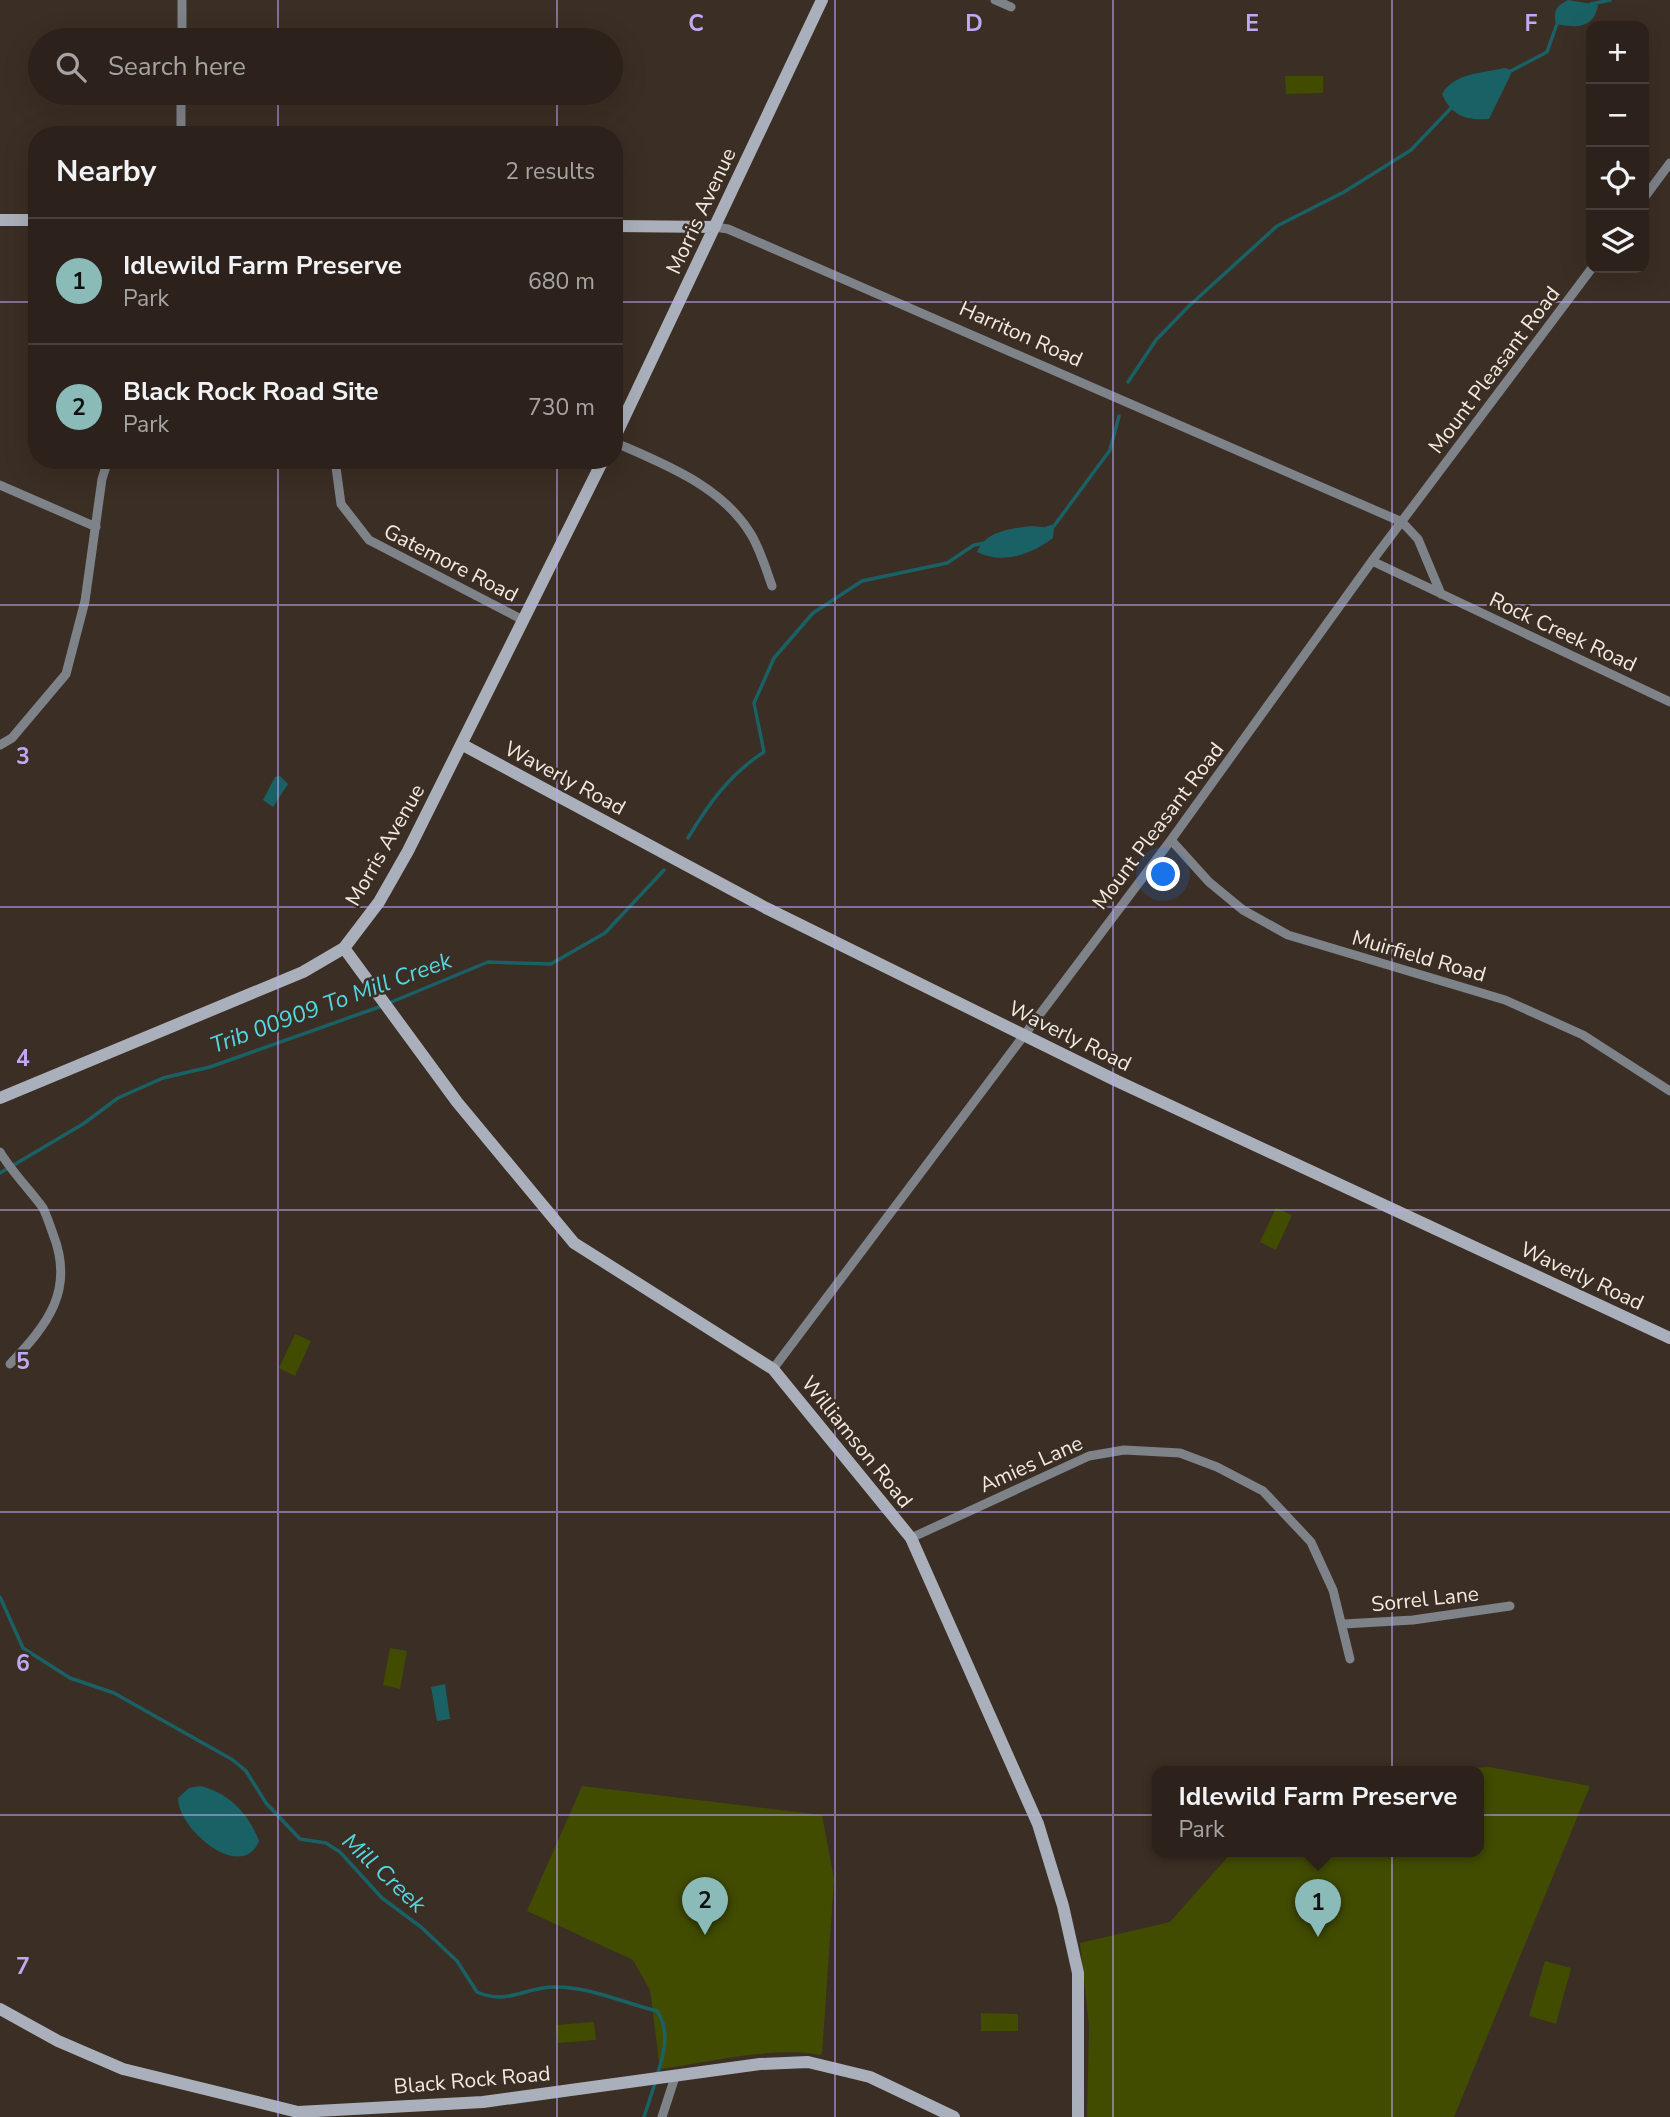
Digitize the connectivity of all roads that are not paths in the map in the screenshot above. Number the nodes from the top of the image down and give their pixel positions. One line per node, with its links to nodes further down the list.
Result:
1 (182, 0): 5 (street)
2 (822, 0): 13 (street, Morris Avenue)
3 (995, 0): 4 (street)
4 (1011, 7)
5 (182, 28)
6 (181, 105): 7 (street)
7 (181, 126)
8 (1670, 163): 9 (street)
9 (1649, 191)
10 (0, 220): 11 (street)
11 (28, 220)
12 (623, 226): 13 (street, Harriton Road)
13 (715, 227): 15 (street, Morris Avenue); 21 (street, Harriton Road)
14 (1588, 273): 21 (street, Mount Pleasant Road)
15 (623, 421)
16 (623, 444): 24 (street)
17 (105, 469): 22 (street)
18 (336, 469): 26 (street, Gatemore Road)
19 (598, 469): 26 (street, Morris Avenue)
20 (0, 485): 22 (street)
21 (1402, 522): 23 (street, Mount Pleasant Road); 25 (street)
22 (96, 527): 28 (street)
23 (1372, 561): 25 (street, Rock Creek Road); 30 (street, Mount Pleasant Road)
24 (772, 586)
25 (1441, 594): 27 (street, Rock Creek Road)
26 (523, 620): 29 (street, Morris Avenue)
27 (1670, 702)
28 (0, 745)
29 (463, 745): 31 (street, Morris Avenue); 32 (street, Waverly Road)
30 (1171, 840): 32 (street, Mount Pleasant Road); 33 (street, Muirfield Road)
31 (344, 948): 34 (street, Morris Avenue); 38 (street, Williamson Road)
32 (1023, 1033): 36 (street, Waverly Road); 38 (street, Mount Pleasant Road)
33 (1670, 1091)
34 (0, 1098)
35 (0, 1152): 37 (street)
36 (1670, 1338)
37 (10, 1364)
38 (773, 1369): 39 (street, Williamson Road)
39 (911, 1538): 41 (street, Amies Lane); 47 (street, Williamson Road)
40 (1510, 1606): 41 (street, Sorrel Lane)
41 (1343, 1624): 42 (street, Amies Lane)
42 (1350, 1659)
43 (0, 2008): 44 (street, Black Rock Road)
44 (663, 2078): 45 (street); 46 (street, Black Rock Road)
45 (662, 2117)
46 (954, 2117)
47 (1078, 2117)

